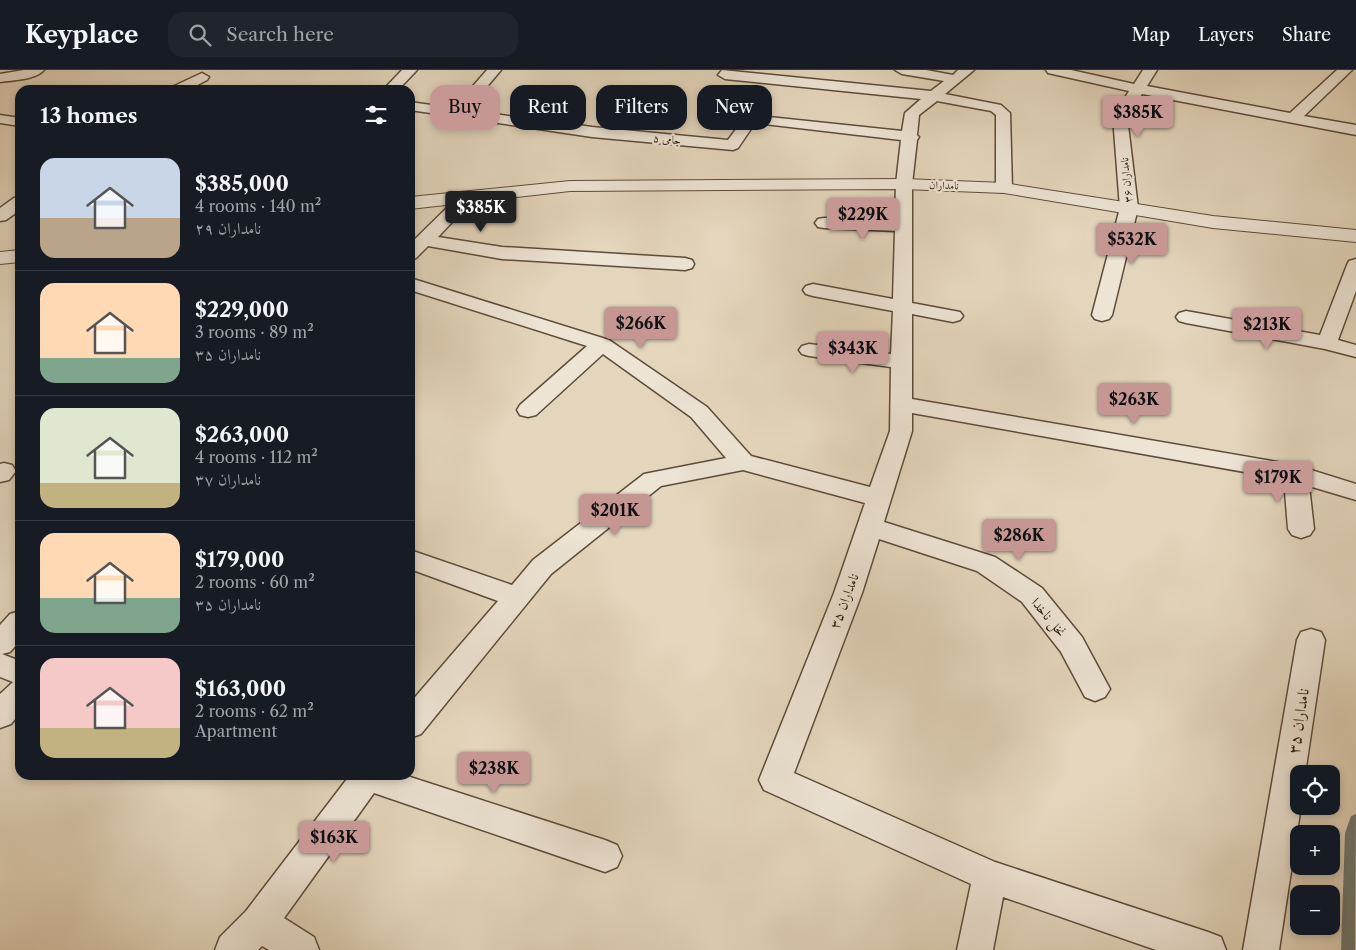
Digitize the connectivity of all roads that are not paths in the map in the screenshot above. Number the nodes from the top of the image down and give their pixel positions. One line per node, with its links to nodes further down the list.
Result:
1 (37, 70): 11 (street)
2 (410, 70): 14 (street)
3 (494, 70): 15 (street)
4 (730, 70): 17 (street)
5 (902, 70): 12 (street)
6 (967, 70): 12 (street)
7 (1053, 70): 16 (street)
8 (1150, 70): 16 (street, نامداران ۳۶)
9 (1345, 70): 19 (street)
10 (202, 77): 13 (street)
11 (0, 78)
12 (954, 79): 17 (street)
13 (187, 85)
14 (395, 85)
15 (481, 85)
16 (1138, 89): 19 (street); 31 (street, نامداران ۳۶)
17 (935, 96): 25 (street, نامداران ۳۵); 27 (street)
18 (415, 107): 21 (street, جامی ۵)
19 (1293, 118): 24 (street)
20 (0, 119): 22 (street)
21 (510, 120)
22 (15, 121)
23 (579, 130): 25 (street, جامی ۵)
24 (1356, 130)
25 (911, 137): 26 (street, نامداران ۳۵)
26 (904, 184): 27 (street, نامداران); 28 (street, نامداران); 34 (street, نامداران ۳۵)
27 (1004, 188): 31 (street, نامداران)
28 (467, 198): 29 (street, نامداران); 36 (street)
29 (415, 203)
30 (15, 206): 32 (street)
31 (1129, 208): 35 (street, نامداران); 45 (street, نامداران ۳۶)
32 (0, 216)
33 (824, 223): 34 (street)
34 (904, 226): 44 (street, نامداران ۳۵)
35 (1356, 236)
36 (425, 240): 37 (street); 40 (street)
37 (415, 249)
38 (15, 256): 39 (street)
39 (0, 258)
40 (685, 264)
41 (1356, 266): 48 (street)
42 (415, 286): 49 (street)
43 (813, 290): 44 (street)
44 (902, 306): 46 (street); 52 (street, نامداران ۳۵)
45 (1102, 314)
46 (953, 316)
47 (1186, 317): 48 (street)
48 (1327, 343): 51 (street)
49 (602, 344): 54 (street); 55 (street)
50 (809, 350): 52 (street)
51 (1356, 351)
52 (902, 362): 53 (street, نامداران ۳۵)
53 (901, 404): 56 (street); 58 (street, نامداران ۳۵)
54 (528, 410)
55 (742, 462): 58 (street); 62 (street)
56 (1295, 473): 57 (street); 60 (street)
57 (1356, 492)
58 (880, 498): 59 (street, نامداران ۳۵)
59 (870, 527): 68 (street, نخل ناخدا); 75 (street, نامداران ۳۵)
60 (1301, 529)
61 (415, 561): 62 (street)
62 (516, 597): 71 (street)
63 (15, 628): 65 (street)
64 (1311, 640): 81 (street, نامداران ۳۵)
65 (0, 644)
66 (0, 665): 67 (street)
67 (15, 671)
68 (1095, 689)
69 (15, 698): 70 (street)
70 (0, 715)
71 (415, 719)
72 (363, 780): 76 (street)
73 (378, 780): 74 (street)
74 (605, 856)
75 (990, 876): 79 (street); 80 (street, نامداران ۳۵)
76 (259, 923): 77 (street); 78 (street)
77 (233, 950)
78 (301, 950)
79 (975, 950)
80 (1208, 950)
81 (1261, 950)

